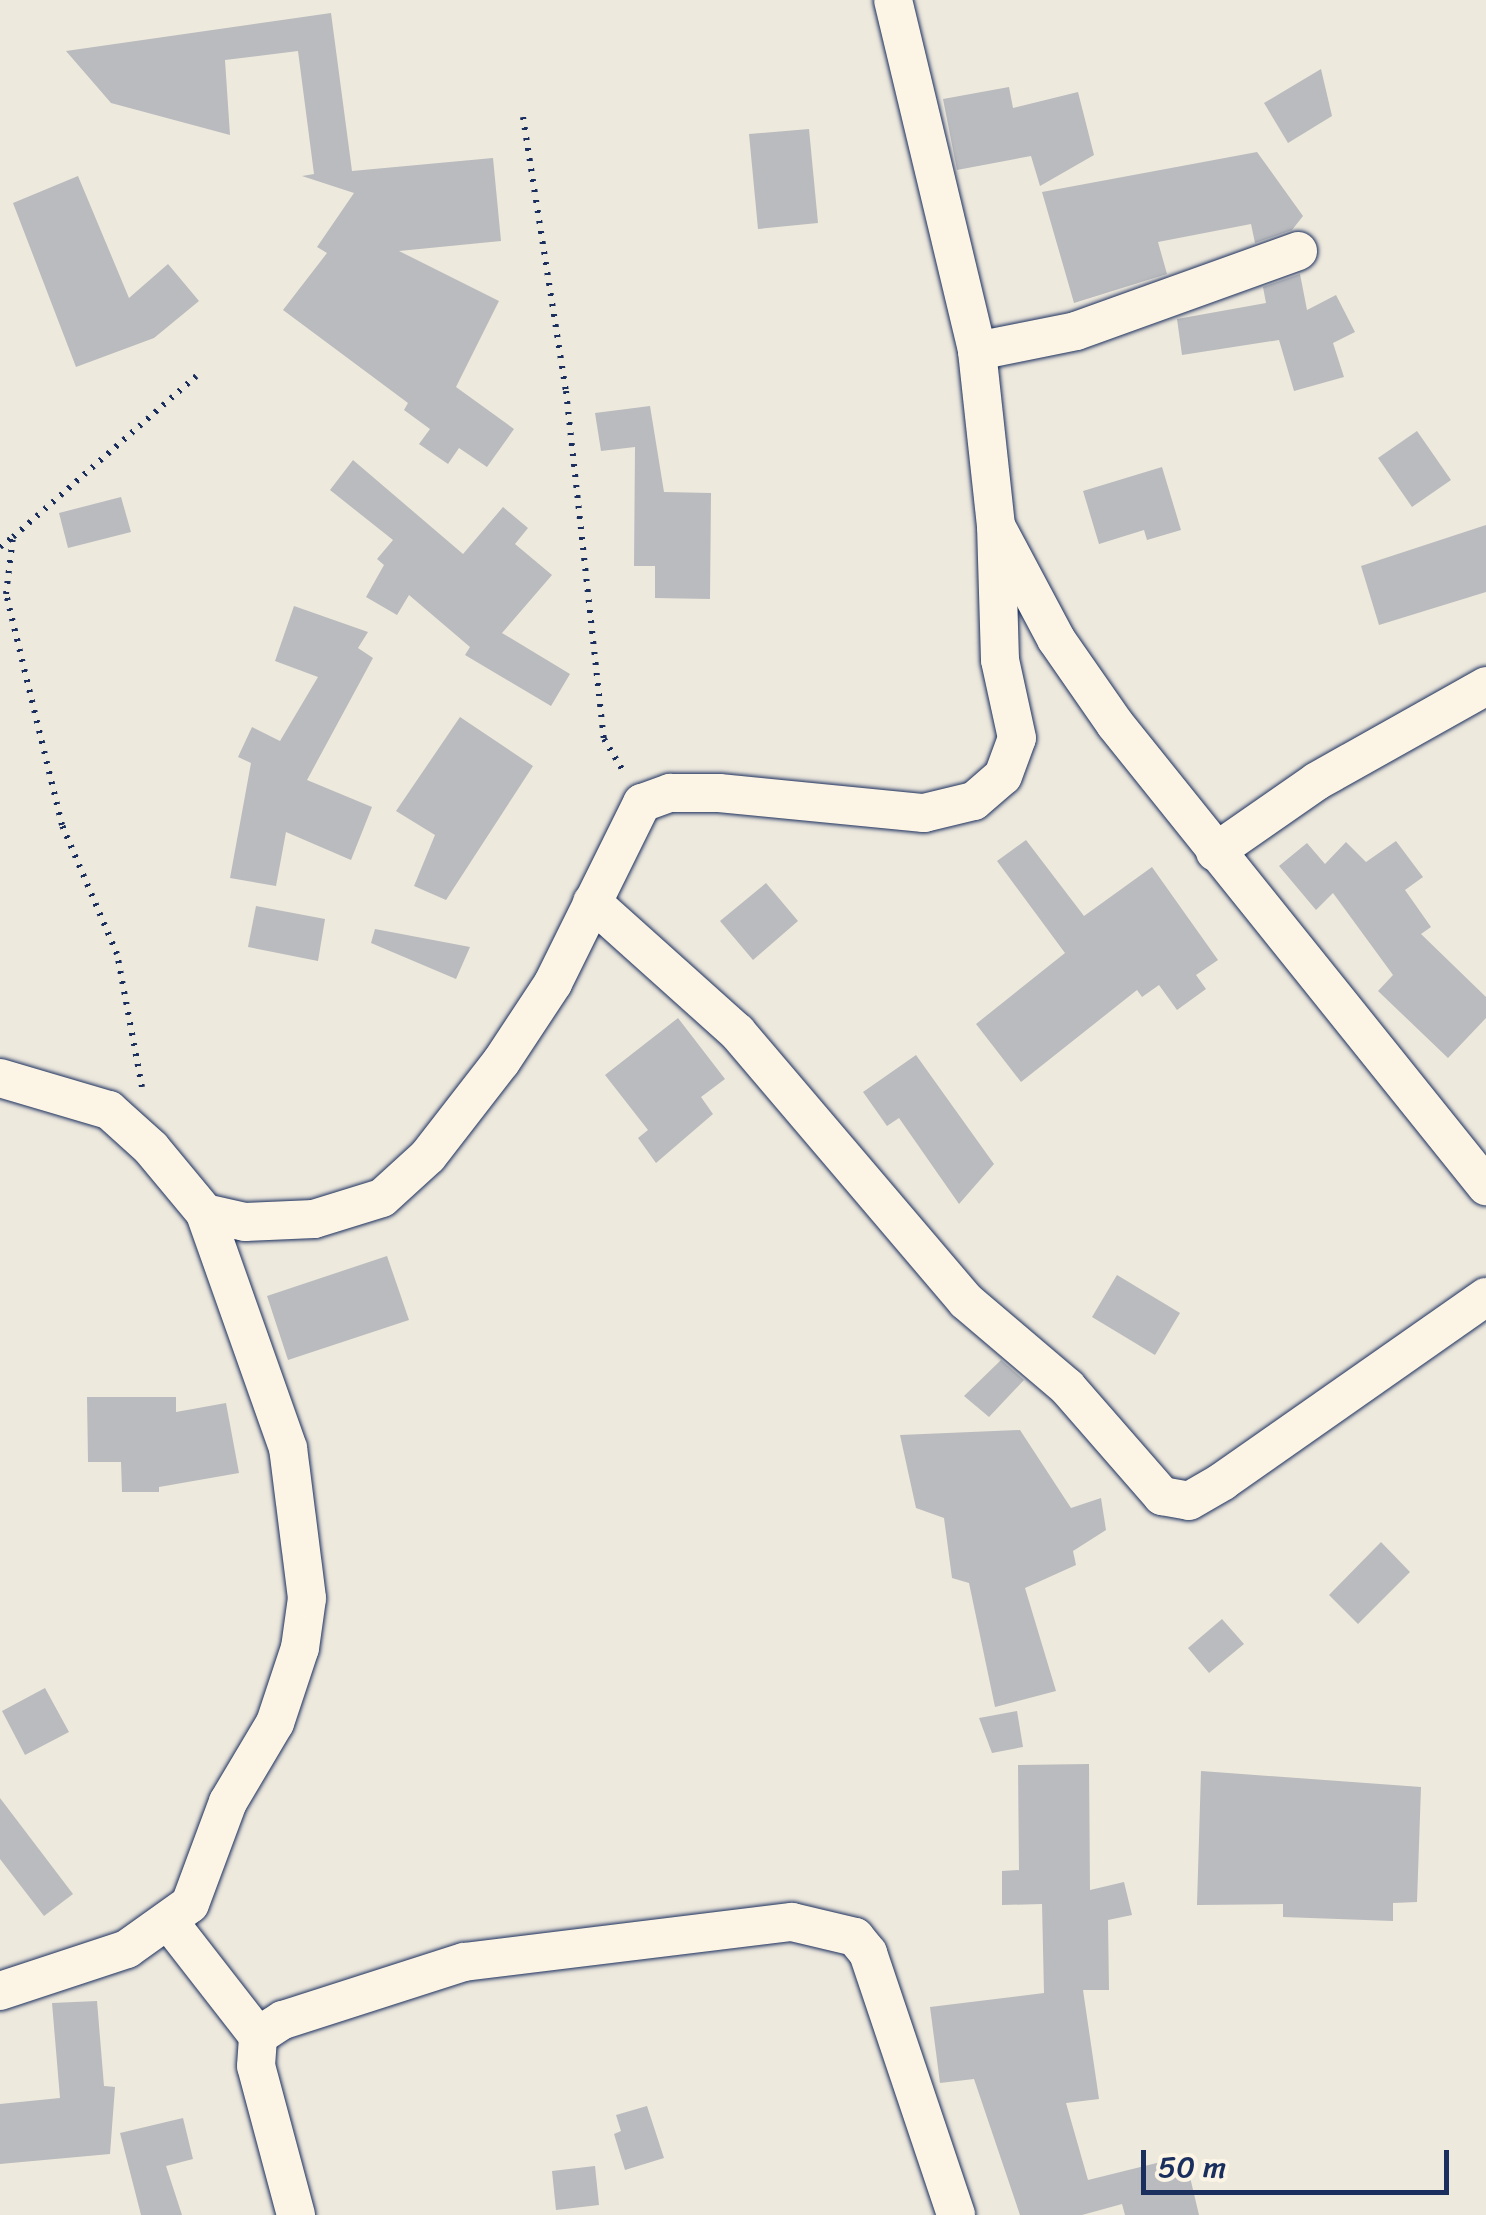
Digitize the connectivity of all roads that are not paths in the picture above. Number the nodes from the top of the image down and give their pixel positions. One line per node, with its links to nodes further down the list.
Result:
1 (894, 0): 3 (street)
2 (1298, 250): 3 (street)
3 (976, 350): 4 (street)
4 (996, 526): 6 (street); 7 (street)
5 (1486, 686): 6 (street)
6 (1216, 852): 9 (street)
7 (592, 902): 10 (street); 11 (street)
8 (0, 1078): 10 (street)
9 (1486, 1186)
10 (205, 1214): 12 (street)
11 (1486, 1297)
12 (170, 1924): 13 (street); 14 (street)
13 (0, 1991)
14 (258, 2036): 15 (street); 16 (street)
15 (296, 2215)
16 (956, 2215)

